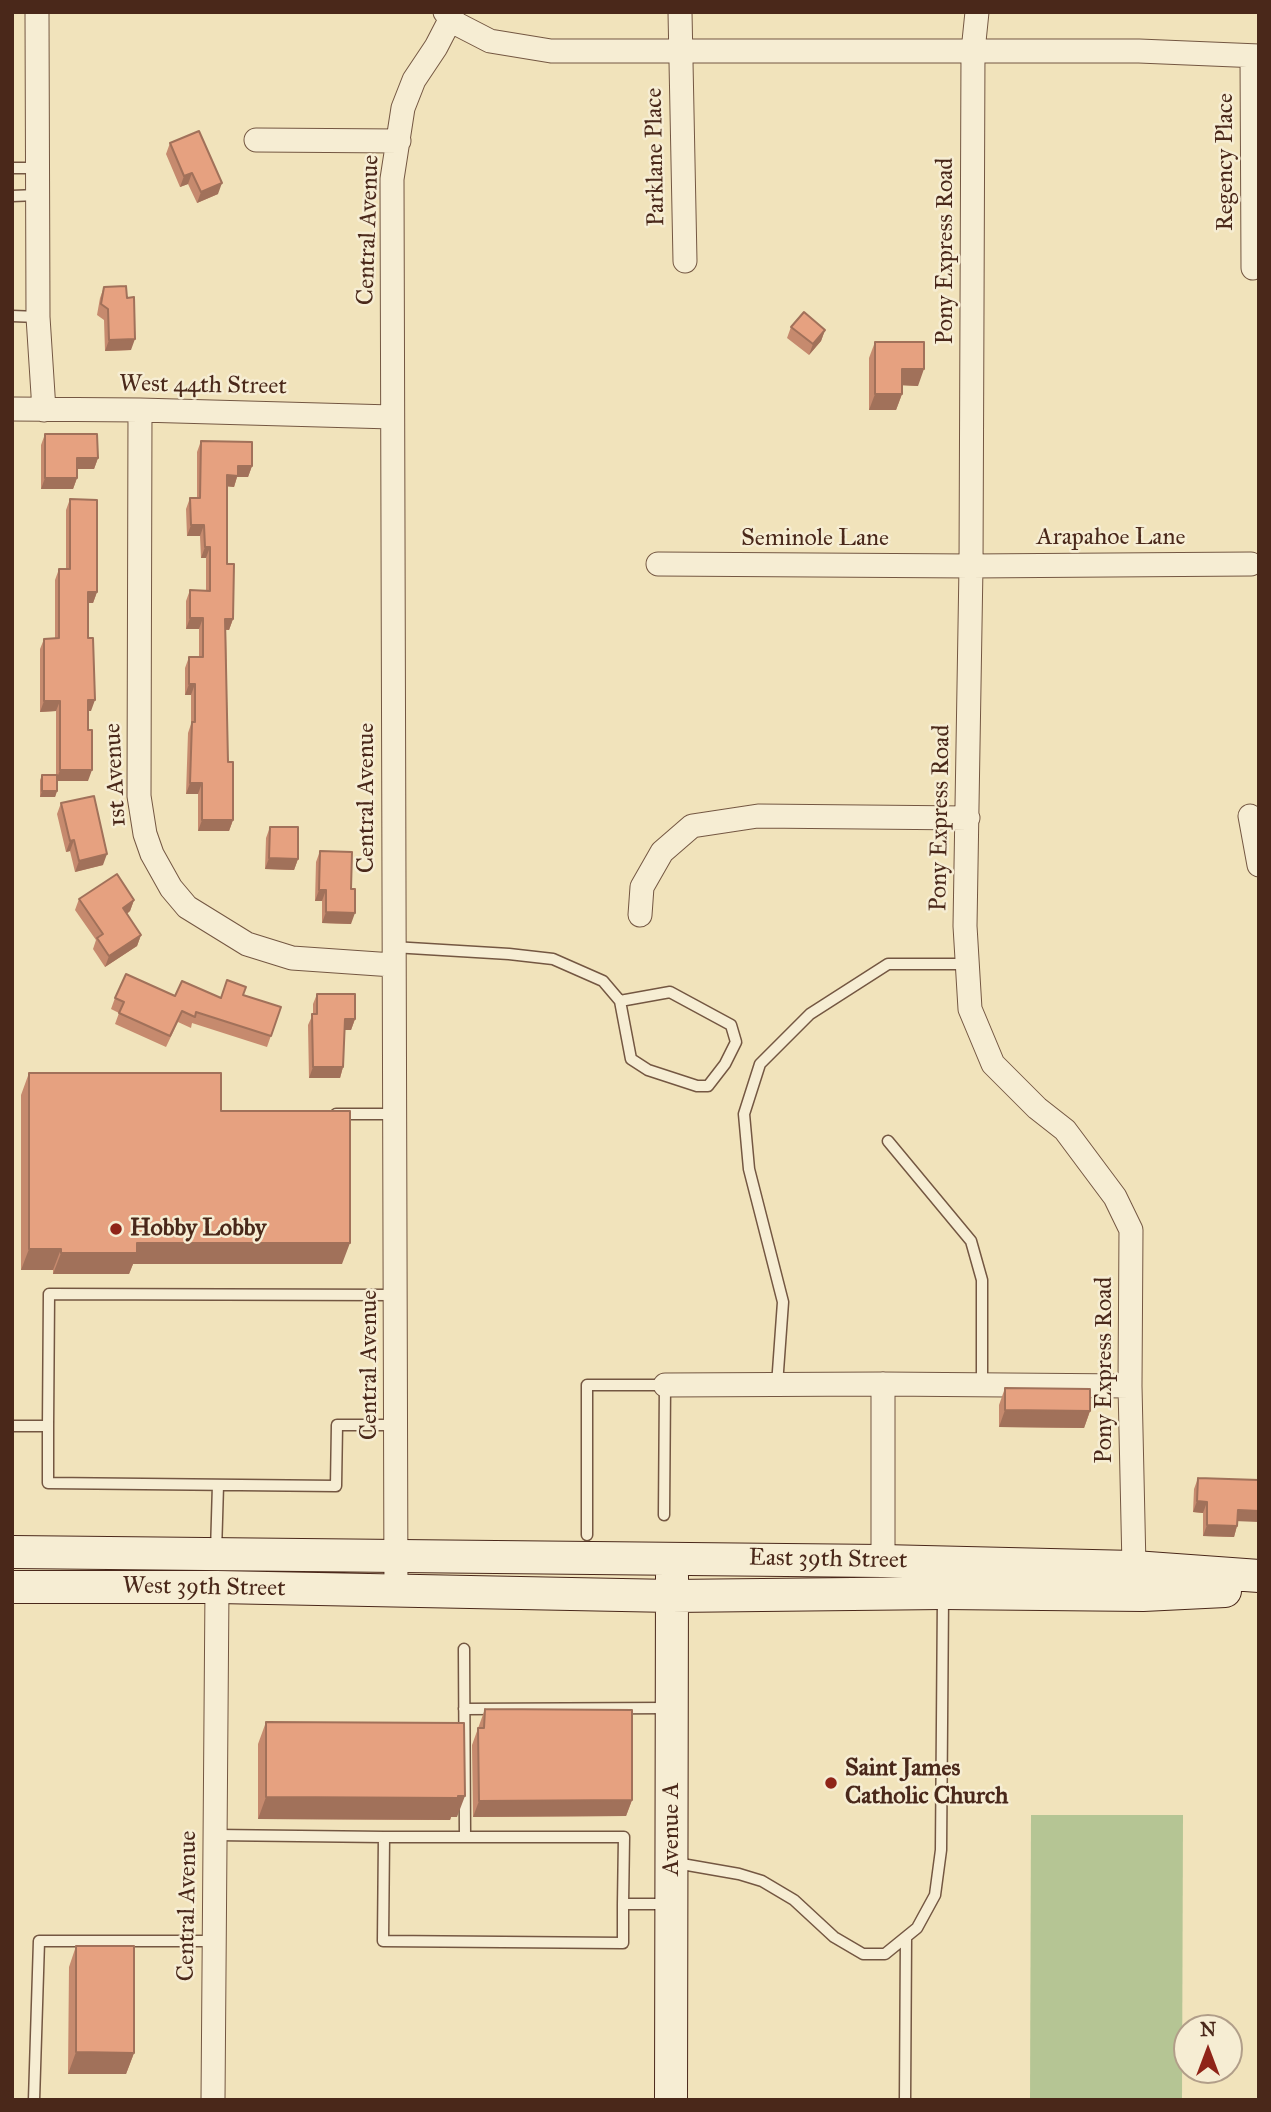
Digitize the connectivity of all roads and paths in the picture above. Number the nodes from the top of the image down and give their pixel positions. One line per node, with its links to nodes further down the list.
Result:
1 (37, 12): 11 (street)
2 (680, 12): 5 (street, Parklane Place)
3 (976, 12): 6 (street, Pony Express Road)
4 (448, 15): 5 (street); 9 (street, Central Avenue)
5 (680, 51): 6 (street); 14 (street, Parklane Place)
6 (973, 51): 7 (street); 24 (street, Pony Express Road)
7 (1256, 56): 15 (street, Regency Place)
8 (256, 140): 9 (street)
9 (398, 141): 21 (street, Central Avenue)
10 (12, 168): 11 (lane)
11 (36, 169): 12 (street)
12 (37, 195): 13 (lane); 17 (street)
13 (12, 196)
14 (684, 261)
15 (1253, 268)
16 (12, 316): 17 (lane)
17 (38, 317): 19 (street)
18 (12, 409): 19 (street, West 44th Street)
19 (44, 410): 20 (street, West 44th Street)
20 (140, 410): 21 (street, West 44th Street); 29 (street, 1st Avenue)
21 (393, 417): 29 (street, Central Avenue)
22 (658, 564): 24 (street, Seminole Lane)
23 (1251, 564): 24 (street, Arapahoe Lane)
24 (971, 566): 26 (street, Pony Express Road)
25 (1250, 816): 27 (street)
26 (968, 818): 28 (street); 30 (street, Pony Express Road)
27 (1259, 865)
28 (640, 915)
29 (393, 956): 31 (lane); 33 (street, Central Avenue)
30 (968, 964): 38 (lane); 40 (street, Pony Express Road)
31 (620, 1001): 31 (lane)
32 (330, 1114): 33 (lane)
33 (396, 1114): 35 (street, Central Avenue)
34 (888, 1141): 39 (lane)
35 (396, 1295): 41 (street, Central Avenue); 43 (lane)
36 (883, 1384): 38 (street); 39 (street); 51 (street)
37 (665, 1385): 38 (street); 45 (lane); 46 (lane)
38 (777, 1385)
39 (982, 1386): 40 (street)
40 (1130, 1386): 52 (street, Pony Express Road)
41 (397, 1425): 44 (lane); 49 (street, Central Avenue)
42 (12, 1426): 43 (lane)
43 (48, 1426): 44 (lane)
44 (218, 1485): 48 (lane)
45 (664, 1515)
46 (587, 1535)
47 (12, 1552): 48 (main road, West 39th Street)
48 (216, 1554): 49 (main road, West 39th Street)
49 (396, 1555): 50 (main road, East 39th Street); 56 (street, Central Avenue)
50 (673, 1559): 51 (main road, East 39th Street); 59 (main road, Avenue A)
51 (883, 1560): 52 (main road, East 39th Street)
52 (1134, 1567): 53 (main road, East 39th Street)
53 (1259, 1576)
54 (12, 1587): 55 (main road, West 39th Street)
55 (216, 1587): 56 (main road, West 39th Street); 63 (street, Central Avenue)
56 (396, 1590): 59 (main road, East 39th Street)
57 (1259, 1590): 58 (main road, East 39th Street)
58 (943, 1593): 59 (main road, East 39th Street); 69 (lane)
59 (672, 1596): 61 (main road, Avenue A)
60 (464, 1649): 62 (lane)
61 (672, 1708): 62 (lane); 66 (main road, Avenue A)
62 (464, 1709): 65 (lane)
63 (215, 1835): 64 (lane); 70 (street, Central Avenue)
64 (384, 1837): 65 (lane); 67 (lane)
65 (465, 1837): 67 (lane)
66 (672, 1862): 68 (main road, Avenue A); 69 (lane)
67 (623, 1904): 68 (lane)
68 (672, 1904): 73 (main road, Avenue A)
69 (906, 1937): 74 (lane)
70 (214, 1941): 71 (lane); 72 (street, Central Avenue)
71 (34, 2100)
72 (213, 2100)
73 (671, 2100)
74 (905, 2100)

